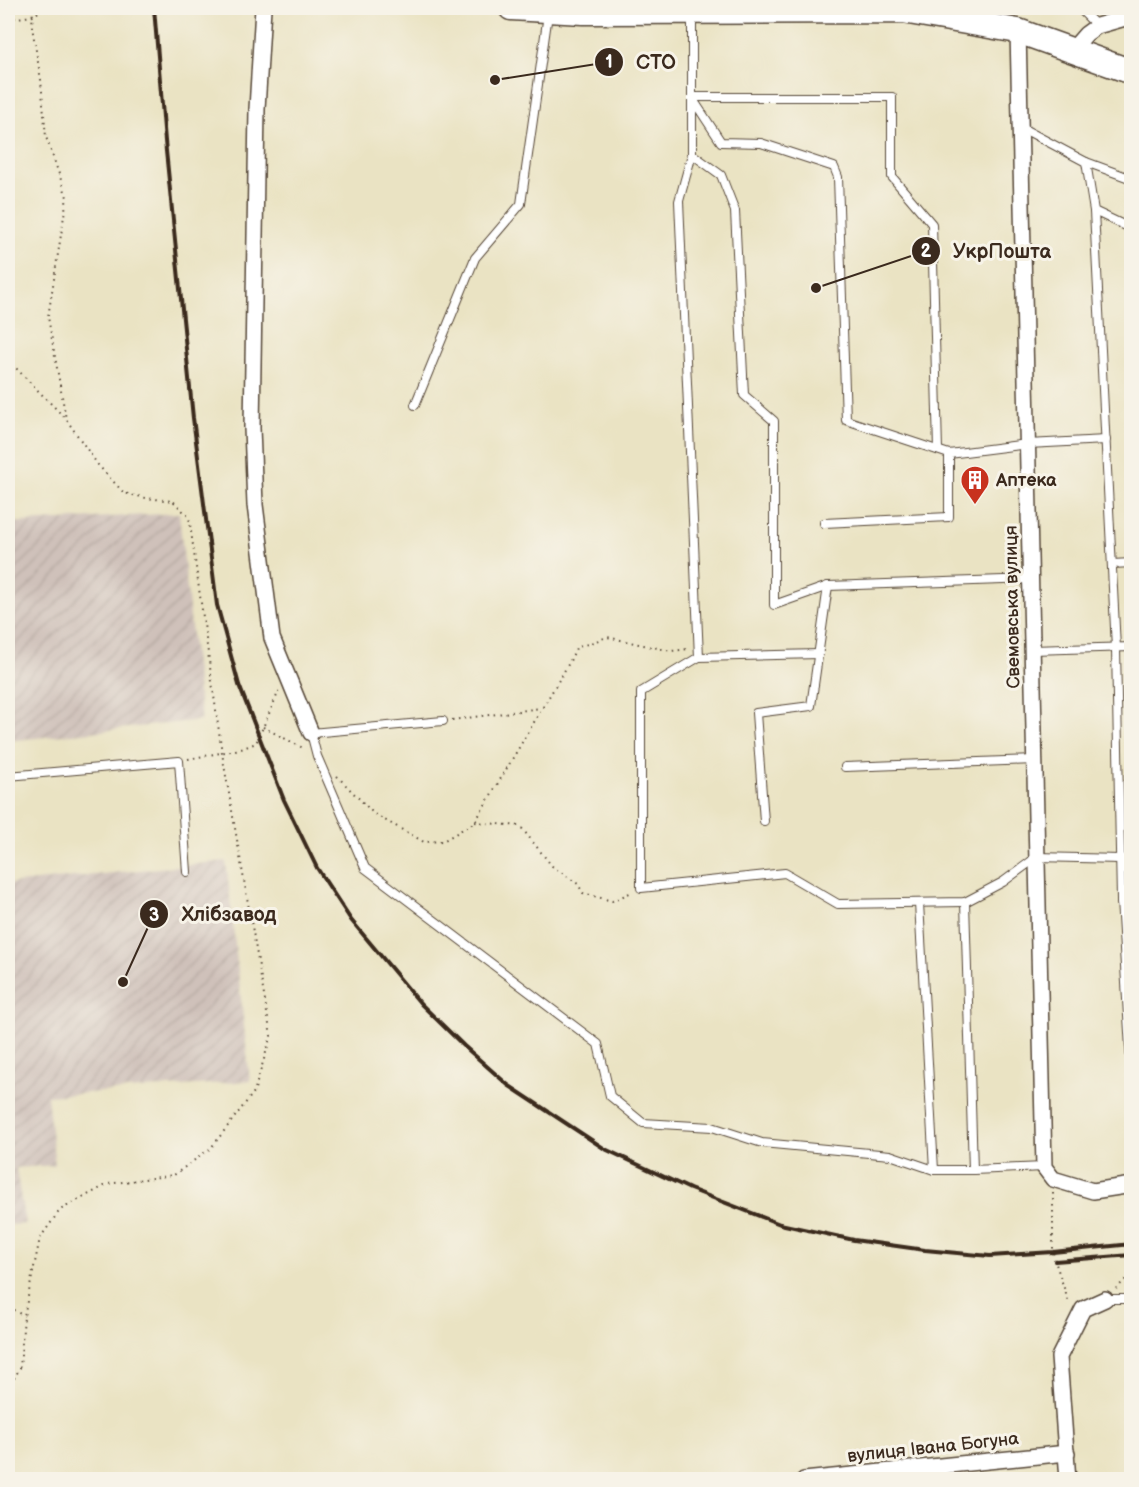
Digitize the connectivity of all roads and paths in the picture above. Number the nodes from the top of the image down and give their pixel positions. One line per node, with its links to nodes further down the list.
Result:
1 (33, 8): 10 (path)
2 (44, 8): 10 (path)
3 (263, 8): 42 (street)
4 (511, 8): 6 (main road)
5 (1079, 8): 13 (lane)
6 (549, 10): 7 (main road); 25 (lane)
7 (667, 10): 9 (main road)
8 (926, 11): 9 (main road); 14 (main road)
9 (692, 12): 17 (lane)
10 (33, 15): 12 (path); 26 (path)
11 (1131, 16): 13 (street)
12 (8, 19)
13 (1097, 26): 15 (street)
14 (1018, 31): 15 (main road); 18 (street, Свемовська вулиця)
15 (1072, 50): 16 (main road)
16 (1131, 72)
17 (692, 98): 19 (lane); 29 (lane); 29 (lane)
18 (1020, 127): 20 (lane); 28 (street, Свемовська вулиця)
19 (692, 154): 35 (lane); 36 (lane)
20 (1086, 162): 21 (lane); 22 (lane)
21 (1131, 179)
22 (1094, 211): 23 (lane); 27 (lane)
23 (1131, 229)
24 (8, 360): 26 (path)
25 (416, 405)
26 (66, 419): 47 (path)
27 (1106, 440): 28 (lane); 33 (lane)
28 (1028, 444): 30 (lane); 34 (street, Свемовська вулиця)
29 (938, 450): 30 (lane)
30 (949, 454): 31 (lane)
31 (824, 523)
32 (1131, 563): 33 (lane)
33 (1112, 564): 38 (lane)
34 (1031, 579): 35 (lane); 39 (street, Свемовська вулиця)
35 (828, 586): 40 (lane)
36 (699, 647): 41 (lane); 43 (path)
37 (1131, 647): 38 (lane)
38 (1116, 648): 39 (lane); 57 (lane)
39 (1032, 650): 49 (street, Свемовська вулиця)
40 (819, 654): 41 (lane); 53 (lane)
41 (699, 657): 59 (lane)
42 (286, 672): 45 (path); 46 (street)
43 (541, 708): 44 (path); 54 (path)
44 (443, 721): 46 (lane)
45 (264, 727): 47 (path); 48 (path)
46 (311, 733): 48 (lane)
47 (222, 753): 50 (path); 74 (path)
48 (317, 756): 54 (path); 65 (lane)
49 (1035, 760): 51 (lane); 55 (street, Свемовська вулиця)
50 (179, 761): 52 (lane); 58 (lane)
51 (845, 767)
52 (8, 776)
53 (764, 821)
54 (475, 822): 59 (path)
55 (1037, 857): 57 (lane); 60 (lane); 67 (street, Свемовська вулиця)
56 (1131, 858): 57 (lane)
57 (1120, 859): 63 (lane)
58 (187, 872)
59 (641, 888): 62 (lane)
60 (965, 902): 62 (lane); 66 (lane)
61 (1131, 902): 63 (lane)
62 (919, 903): 65 (lane)
63 (1121, 903): 64 (lane)
64 (1131, 1083)
65 (934, 1170): 66 (lane)
66 (973, 1170): 67 (lane)
67 (1048, 1173): 68 (street); 73 (path)
68 (1131, 1185)
69 (1131, 1273): 70 (path)
70 (1105, 1299): 71 (lane); 73 (street)
71 (1131, 1299)
72 (8, 1307): 74 (path)
73 (1083, 1310): 76 (street)
74 (24, 1316): 75 (path)
75 (8, 1389)
76 (1067, 1453): 77 (street, вулиця Івана Богуна); 78 (street)
77 (804, 1479)
78 (1068, 1479)

